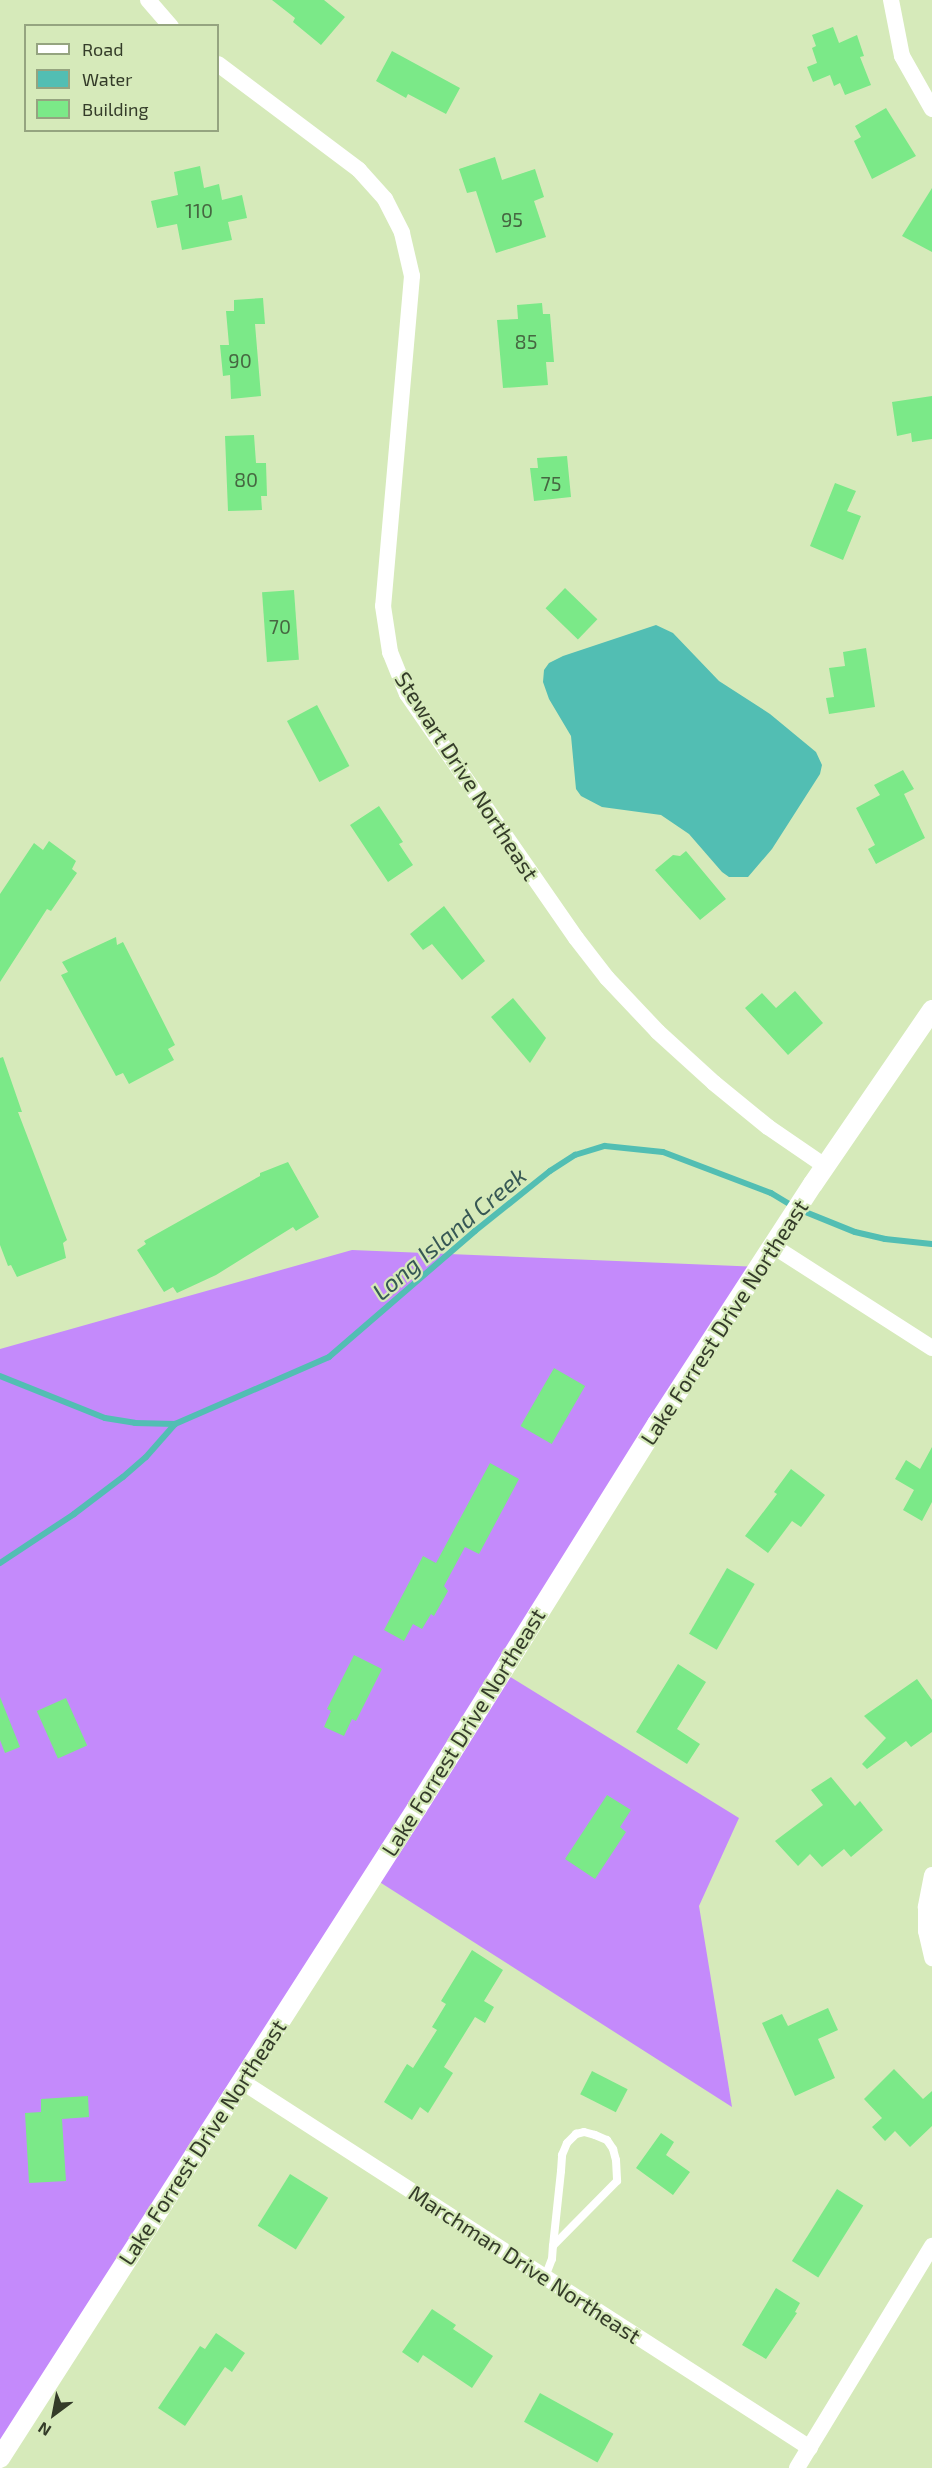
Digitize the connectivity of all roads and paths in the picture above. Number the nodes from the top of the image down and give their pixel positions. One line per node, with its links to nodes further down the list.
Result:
1 (148, 0): 3 (street)
2 (891, 0): 5 (street)
3 (169, 24)
4 (219, 65): 7 (street, Stewart Drive Northeast)
5 (932, 109)
6 (930, 1017): 7 (street, Lake Forrest Drive Northeast)
7 (825, 1167): 8 (street, Lake Forrest Drive Northeast)
8 (773, 1246): 9 (street); 12 (street, Lake Forrest Drive Northeast)
9 (932, 1348)
10 (932, 1875): 11 (street)
11 (932, 1958)
12 (240, 2081): 15 (street, Marchman Drive Northeast); 17 (street, Lake Forrest Drive Northeast)
13 (553, 2246): 13 (lane); 15 (lane)
14 (932, 2246): 16 (street)
15 (545, 2277): 16 (street, Marchman Drive Northeast)
16 (810, 2448): 18 (street)
17 (0, 2458)
18 (797, 2468)

